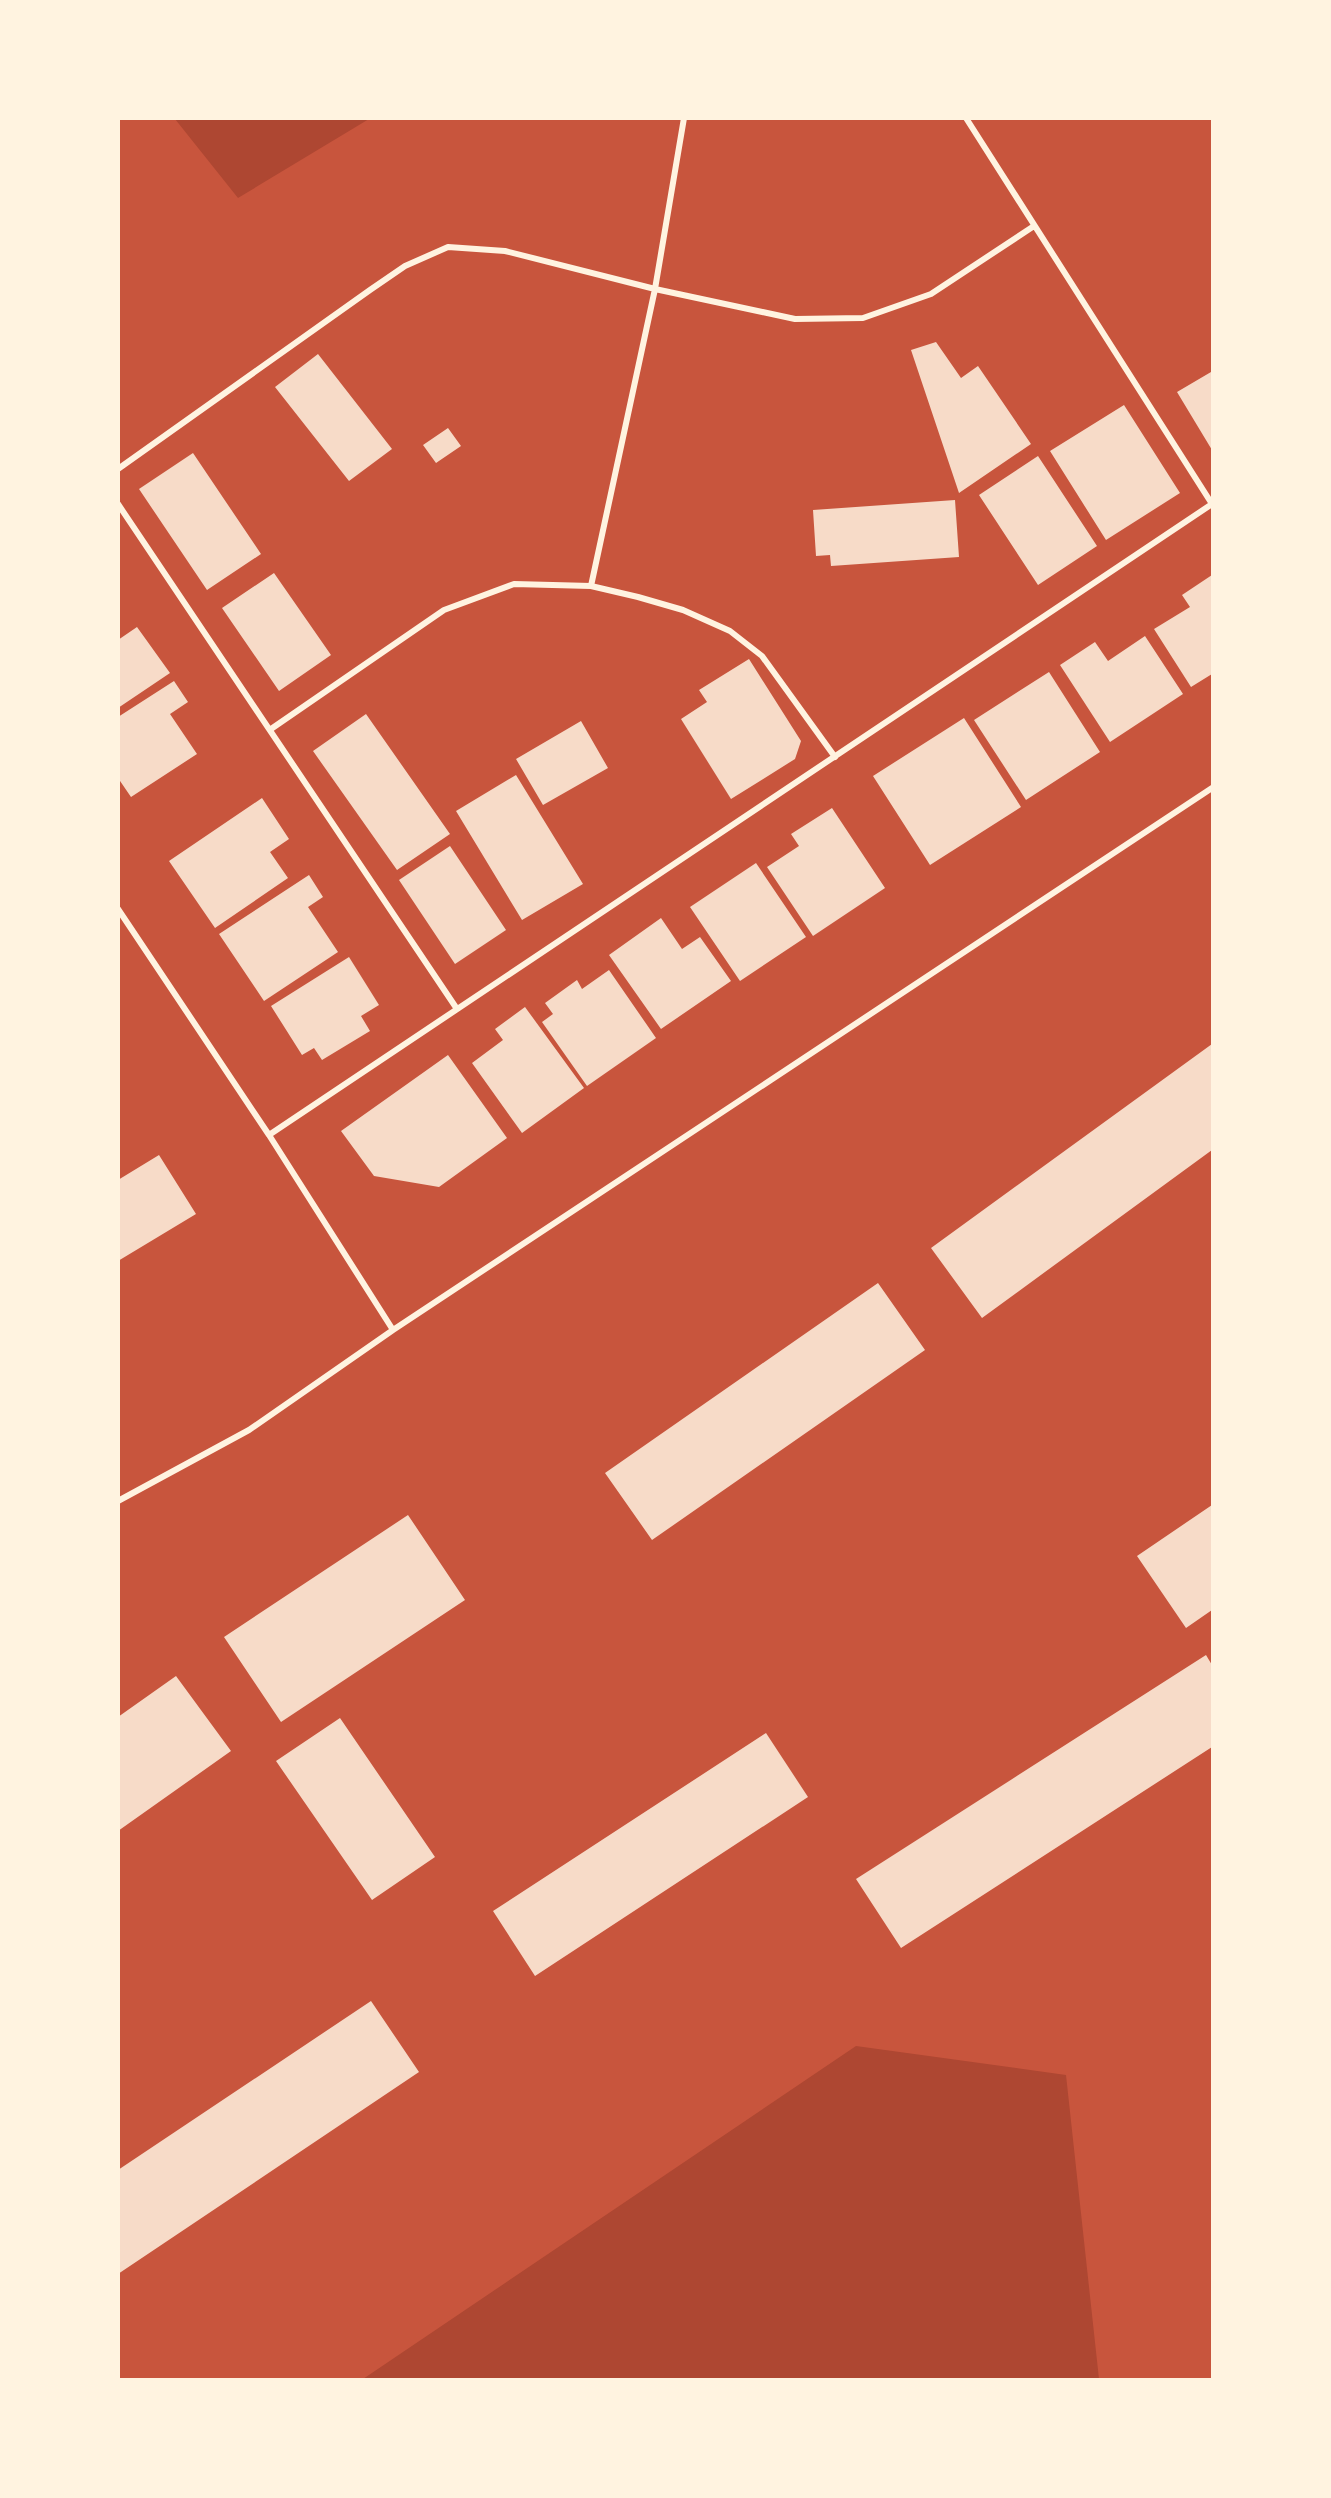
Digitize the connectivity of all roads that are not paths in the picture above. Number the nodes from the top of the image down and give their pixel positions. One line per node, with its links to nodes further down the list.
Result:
1 (684, 118): 4 (street)
2 (966, 118): 3 (street)
3 (1034, 226): 4 (street); 7 (street)
4 (655, 289): 5 (street); 8 (street)
5 (118, 470)
6 (118, 504): 9 (street)
7 (1212, 504): 10 (street)
8 (591, 586): 9 (street); 10 (street)
9 (271, 729): 13 (street)
10 (836, 757): 13 (street)
11 (1212, 788): 15 (street)
12 (118, 909): 14 (street)
13 (457, 1010): 14 (street)
14 (269, 1135): 15 (street)
15 (393, 1329): 16 (street)
16 (118, 1501)

